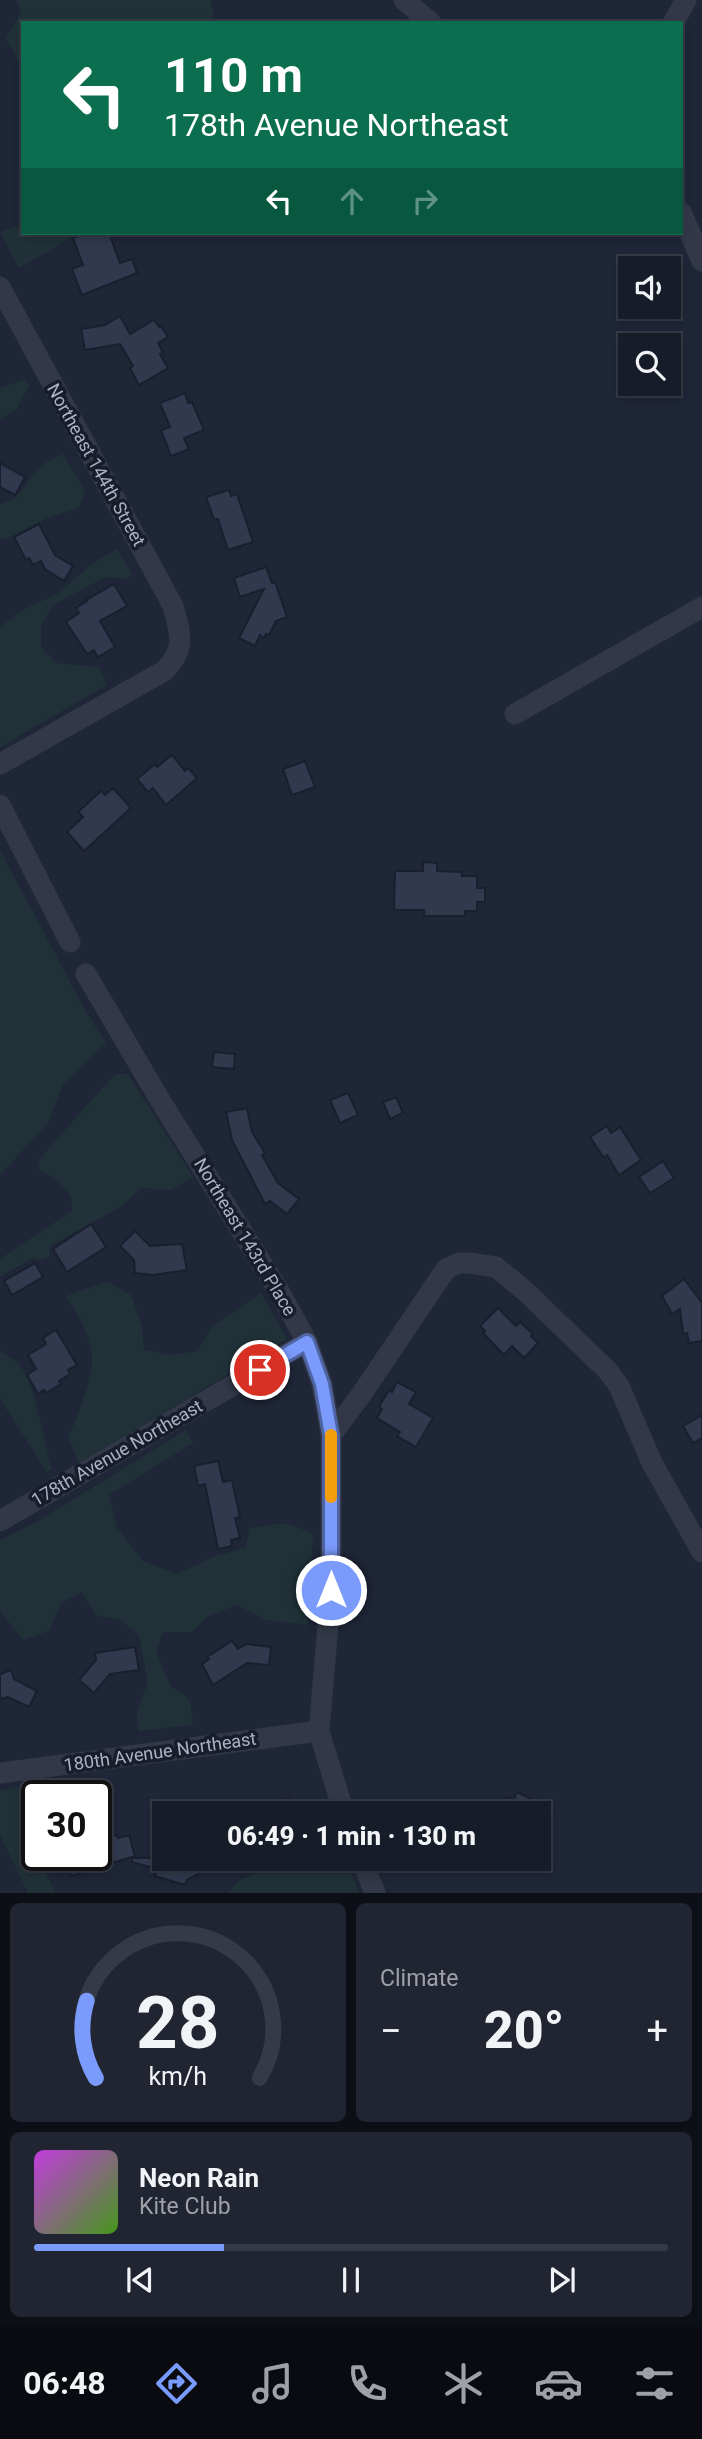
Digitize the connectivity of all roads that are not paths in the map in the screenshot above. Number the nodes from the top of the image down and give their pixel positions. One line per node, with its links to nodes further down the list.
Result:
1 (404, 0): 3 (street)
2 (686, 0): 4 (street)
3 (430, 21)
4 (674, 21)
5 (683, 217): 6 (street)
6 (702, 261)
7 (0, 287): 10 (street, Northeast 144th Street)
8 (702, 607): 9 (street)
9 (515, 715)
10 (0, 764)
11 (0, 805): 12 (street)
12 (70, 942)
13 (86, 974): 14 (street, Northeast 143rd Place)
14 (307, 1342): 15 (street, Northeast 143rd Place); 16 (street, 178th Avenue Northeast)
15 (331, 1435): 17 (street); 18 (street, Northeast 143rd Place)
16 (0, 1521)
17 (702, 1552)
18 (320, 1731): 19 (street, 180th Avenue Northeast); 20 (street, Northeast 143rd Place)
19 (0, 1773)
20 (340, 1801)
21 (366, 1871): 22 (street)
22 (375, 1893)

